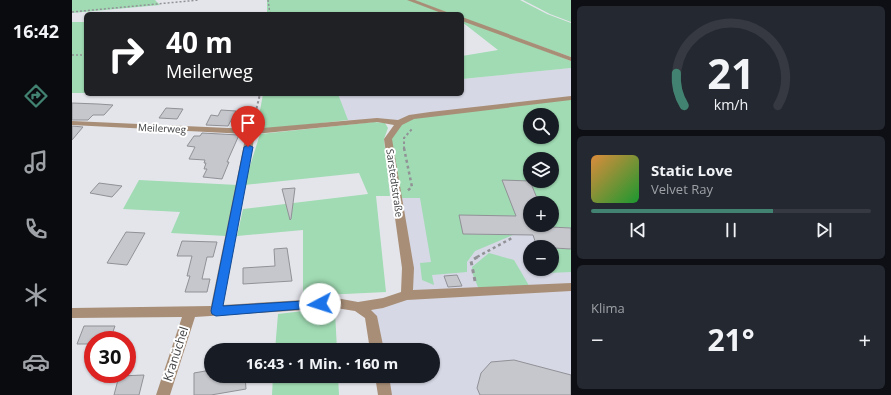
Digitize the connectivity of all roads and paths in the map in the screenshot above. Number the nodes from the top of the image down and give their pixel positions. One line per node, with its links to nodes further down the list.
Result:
1 (158, 0): 5 (path)
2 (199, 0): 5 (path)
3 (268, 0): 7 (path)
4 (410, 0): 8 (street)
5 (162, 3): 6 (path)
6 (72, 12)
7 (270, 12)
8 (443, 12)
9 (464, 20): 12 (street)
10 (72, 55): 11 (path)
11 (84, 55)
12 (571, 59)
13 (260, 96): 18 (path)
14 (571, 98): 16 (street)
15 (72, 123): 18 (street, Meilerweg)
16 (399, 123): 18 (street, Meilerweg); 19 (street, Sarstedtstraße)
17 (415, 127): 19 (path)
18 (252, 132): 25 (street)
19 (396, 192): 23 (street, Sarstedtstraße)
20 (512, 238): 22 (path)
21 (571, 287): 22 (street)
22 (480, 292): 23 (street)
23 (407, 295): 24 (street)
24 (358, 307): 25 (street); 28 (street)
25 (216, 311): 26 (street)
26 (190, 312): 27 (street); 30 (street, Kranüchel)
27 (72, 313)
28 (376, 343)
29 (383, 383): 31 (street)
30 (163, 395)
31 (385, 395)

